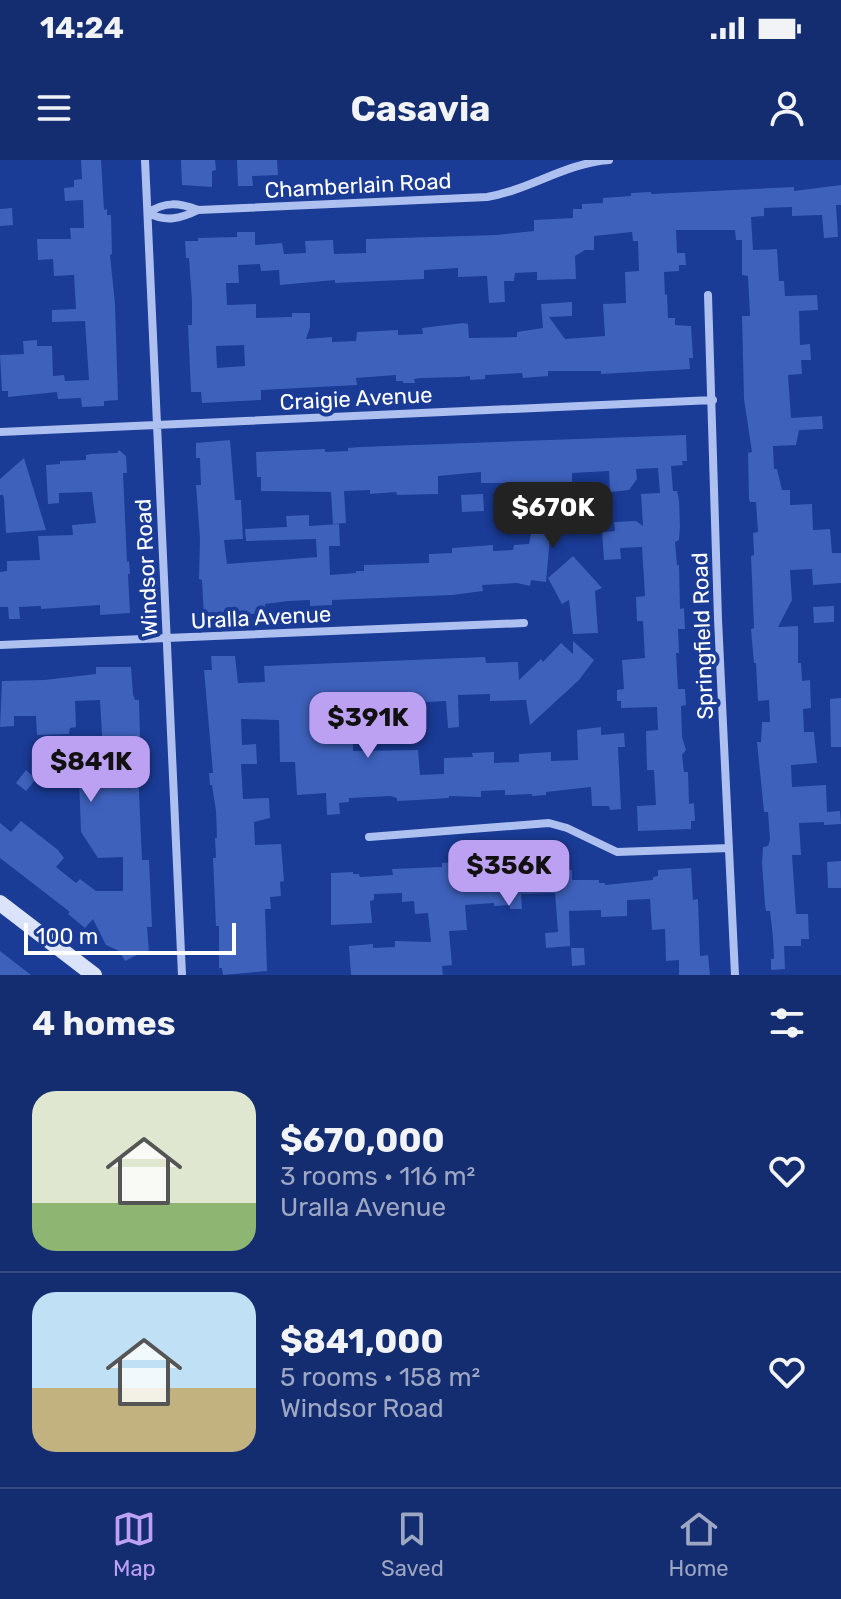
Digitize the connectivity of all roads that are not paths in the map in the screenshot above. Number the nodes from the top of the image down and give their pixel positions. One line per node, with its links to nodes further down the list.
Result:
1 (145, 160): 4 (street, Windsor Road)
2 (609, 160): 3 (street, Chamberlain Road)
3 (198, 210): 4 (street, Chamberlain Road); 4 (street, Chamberlain Road)
4 (148, 213): 7 (street, Windsor Road)
5 (708, 295): 6 (street, Springfield Road)
6 (713, 400): 7 (street, Craigie Avenue); 13 (street, Springfield Road)
7 (157, 425): 8 (street, Craigie Avenue); 10 (street, Windsor Road)
8 (0, 432)
9 (524, 623): 10 (street, Uralla Avenue)
10 (167, 639): 11 (street, Uralla Avenue); 16 (street, Windsor Road)
11 (0, 645)
12 (369, 837): 13 (street)
13 (729, 848): 17 (street, Springfield Road)
14 (0, 903): 15 (main road)
15 (94, 975)
16 (182, 975)
17 (735, 975)

